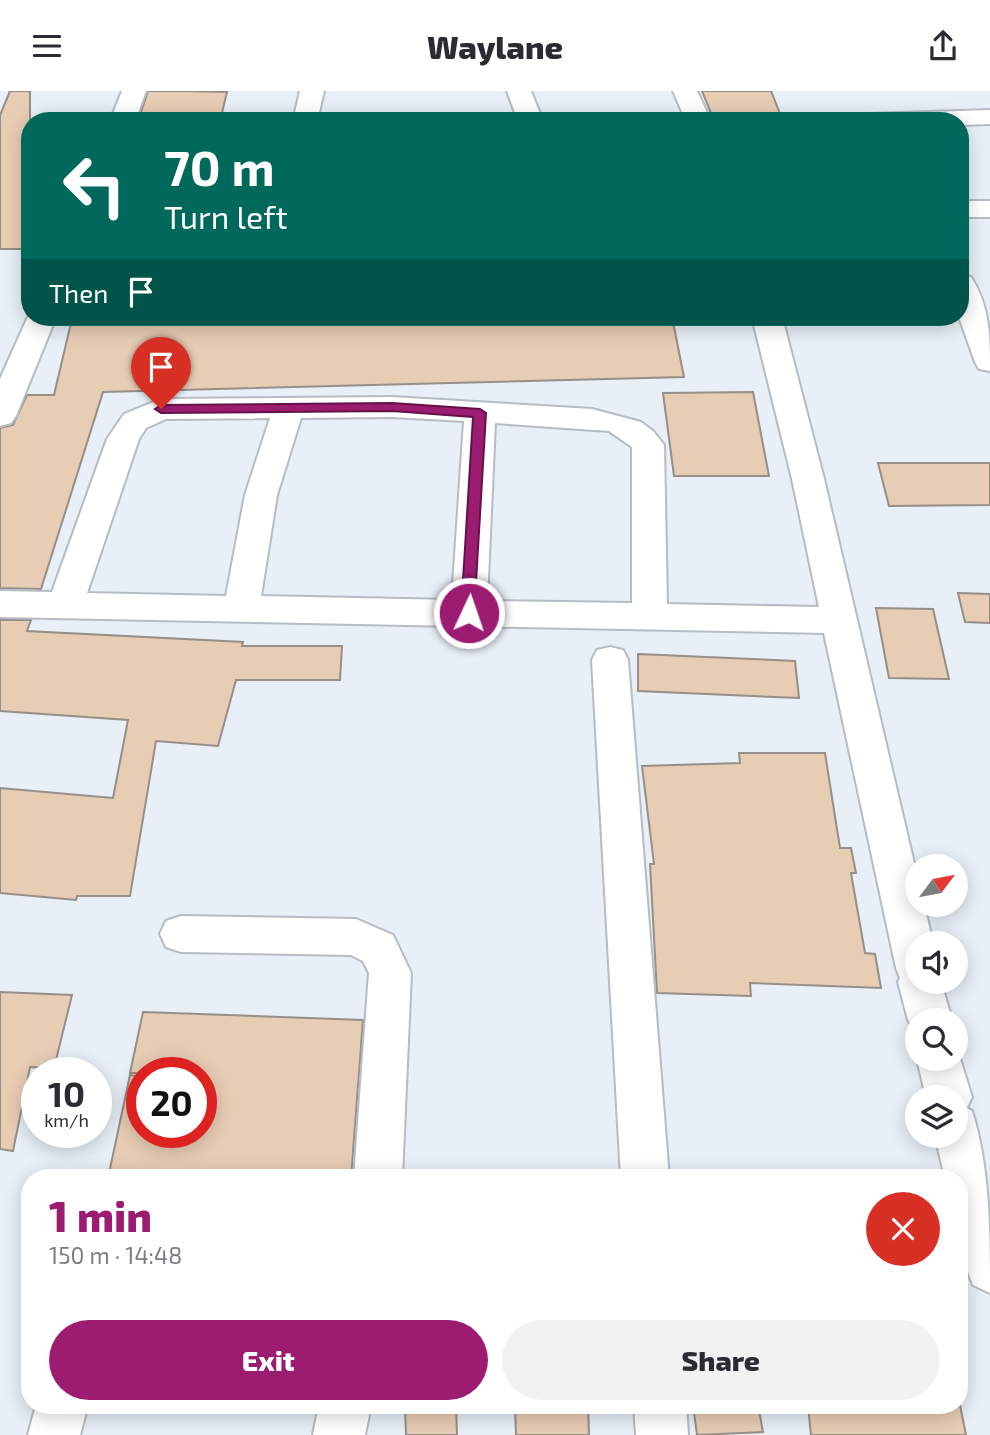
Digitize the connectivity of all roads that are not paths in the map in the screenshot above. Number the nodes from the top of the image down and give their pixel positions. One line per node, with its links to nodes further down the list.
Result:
1 (134, 91): 5 (street)
2 (312, 91): 6 (street)
3 (520, 91): 7 (street)
4 (685, 91): 8 (street)
5 (126, 112)
6 (307, 112)
7 (528, 112)
8 (695, 112)
9 (990, 117): 10 (street)
10 (969, 118)
11 (969, 209): 12 (street)
12 (990, 209)
13 (969, 305): 16 (street)
14 (37, 326): 19 (street)
15 (769, 326): 25 (street)
16 (990, 362)
17 (289, 407): 18 (street); 21 (street); 22 (street)
18 (480, 413): 23 (street); 24 (street)
19 (0, 416)
20 (0, 604): 21 (street)
21 (65, 605): 22 (street)
22 (240, 608): 23 (street)
23 (469, 613): 24 (street)
24 (650, 616): 25 (street)
25 (839, 620): 27 (street)
26 (610, 660): 31 (street)
27 (909, 931)
28 (181, 934): 30 (street)
29 (961, 1148): 32 (street)
30 (379, 1169)
31 (644, 1169)
32 (966, 1169)
33 (968, 1176): 34 (street)
34 (990, 1268)
35 (60, 1414): 38 (street)
36 (343, 1414): 39 (street)
37 (661, 1414): 40 (street)
38 (54, 1435)
39 (339, 1435)
40 (662, 1435)

